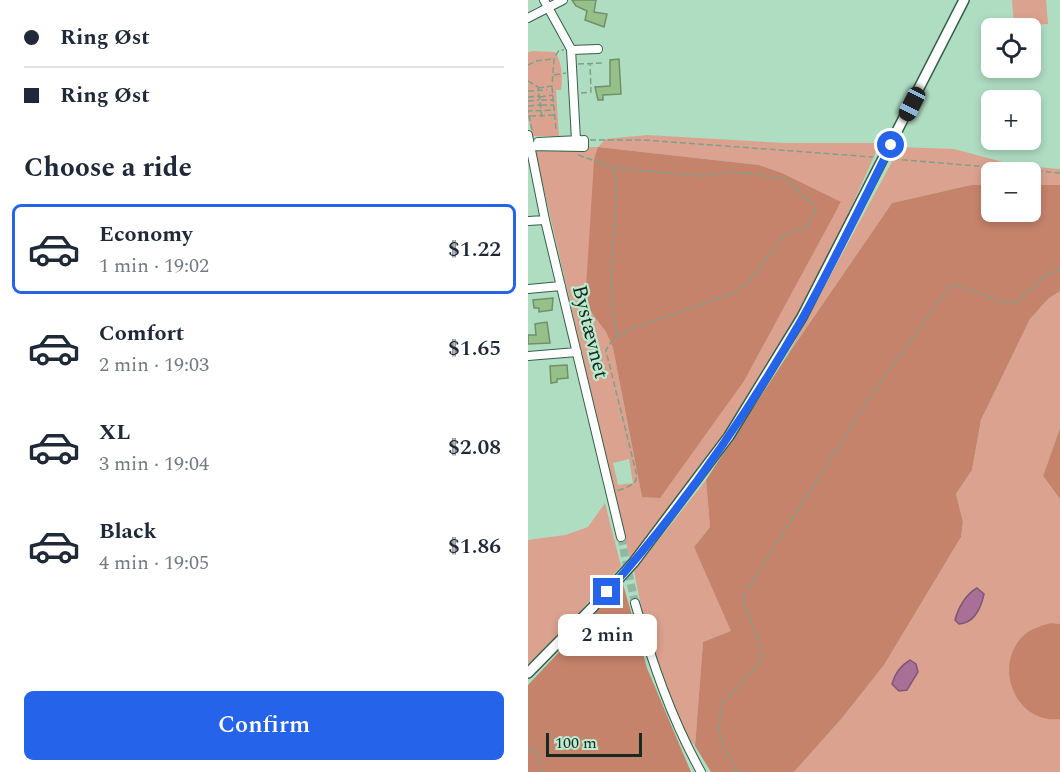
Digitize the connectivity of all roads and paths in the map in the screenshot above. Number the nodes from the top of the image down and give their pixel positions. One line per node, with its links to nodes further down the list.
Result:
1 (562, 0): 3 (street)
2 (964, 0): 53 (main road)
3 (546, 4): 4 (street); 6 (street)
4 (528, 18)
5 (598, 49): 6 (street)
6 (571, 50): 7 (path); 10 (street)
7 (554, 59): 11 (path); 13 (path)
8 (590, 63): 9 (path); 10 (path); 19 (path)
9 (604, 63)
10 (573, 64): 12 (street)
11 (528, 65)
12 (573, 73): 13 (path); 19 (street)
13 (554, 75): 15 (path)
14 (528, 81): 16 (path)
15 (552, 86): 16 (path); 20 (path)
16 (539, 89): 17 (path); 18 (path); 22 (path)
17 (547, 90)
18 (528, 92)
19 (574, 93): 35 (street)
20 (554, 95): 22 (path); 23 (path)
21 (528, 97): 22 (path)
22 (540, 98): 23 (path); 24 (path); 25 (path)
23 (554, 100): 26 (path)
24 (528, 101)
25 (540, 105): 26 (path); 27 (path); 28 (path)
26 (554, 105): 29 (path)
27 (528, 106)
28 (541, 110): 29 (path); 31 (path); 32 (path)
29 (555, 110): 30 (path)
30 (555, 115): 32 (path); 33 (path)
31 (529, 116): 32 (path); 34 (path)
32 (542, 117)
33 (556, 130)
34 (530, 139): 35 (street); 37 (street, Bystævnet)
35 (583, 140): 38 (path)
36 (578, 155): 40 (path)
37 (530, 156): 42 (street, Bystævnet)
38 (873, 158)
39 (893, 159): 41 (path)
40 (615, 168): 47 (path); 47 (path)
41 (1060, 173)
42 (545, 220): 43 (street); 45 (street, Bystævnet)
43 (528, 221)
44 (1060, 268): 57 (path)
45 (561, 286): 46 (street); 48 (street, Bystævnet)
46 (528, 289)
47 (617, 337): 50 (path)
48 (577, 352): 49 (street); 50 (street, Bystævnet)
49 (528, 356)
50 (610, 493): 51 (street, Bystævnet)
51 (621, 537)
52 (635, 603): 56 (street)
53 (528, 673)
54 (528, 750): 55 (path)
55 (541, 772)
56 (701, 772)
57 (737, 772)

